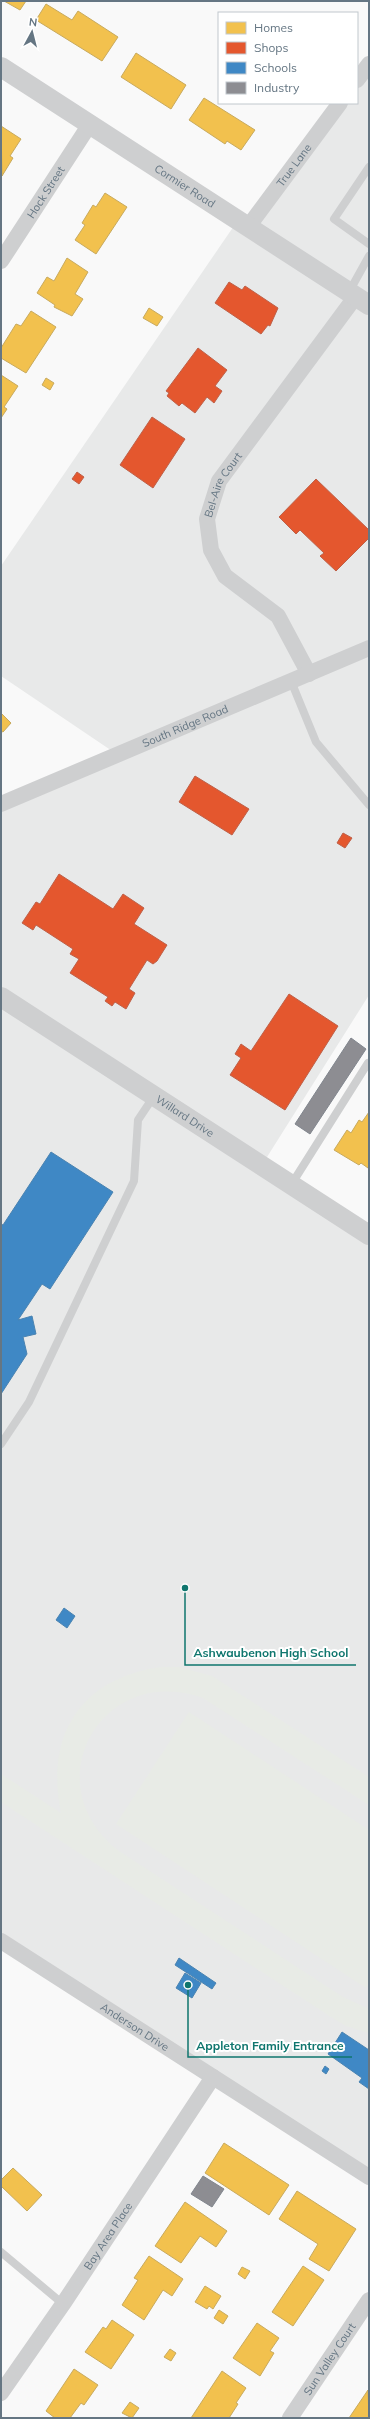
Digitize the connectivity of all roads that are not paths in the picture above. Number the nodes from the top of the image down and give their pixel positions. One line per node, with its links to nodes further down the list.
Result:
1 (369, 64): 3 (street)
2 (1, 67): 5 (street, Cormier Road)
3 (358, 79)
4 (339, 104): 7 (street, True Lane)
5 (90, 124): 7 (street, Cormier Road); 10 (street, Hock Street)
6 (369, 167): 8 (lane)
7 (248, 226): 11 (street, Cormier Road)
8 (369, 244)
9 (369, 256): 11 (lane)
10 (1, 261)
11 (358, 298): 13 (street, Bel-Aire Court)
12 (369, 648): 13 (street, South Ridge Road)
13 (309, 674): 14 (street, South Ridge Road)
14 (291, 681): 15 (street, South Ridge Road); 16 (lane)
15 (1, 804)
16 (369, 805)
17 (1, 996): 19 (street, Willard Drive)
18 (368, 1063): 20 (lane)
19 (154, 1096): 20 (street, Willard Drive); 22 (lane)
20 (290, 1185): 21 (street, Willard Drive)
21 (369, 1235)
22 (1, 1444)
23 (1, 1941): 24 (street, Anderson Drive)
24 (213, 2077): 25 (street, Anderson Drive); 28 (street, Bay Area Place)
25 (369, 2177)
26 (1, 2252): 28 (lane)
27 (369, 2300): 30 (street, Sun Valley Court)
28 (63, 2304): 29 (street, Bay Area Place)
29 (4, 2384)
30 (290, 2418)

